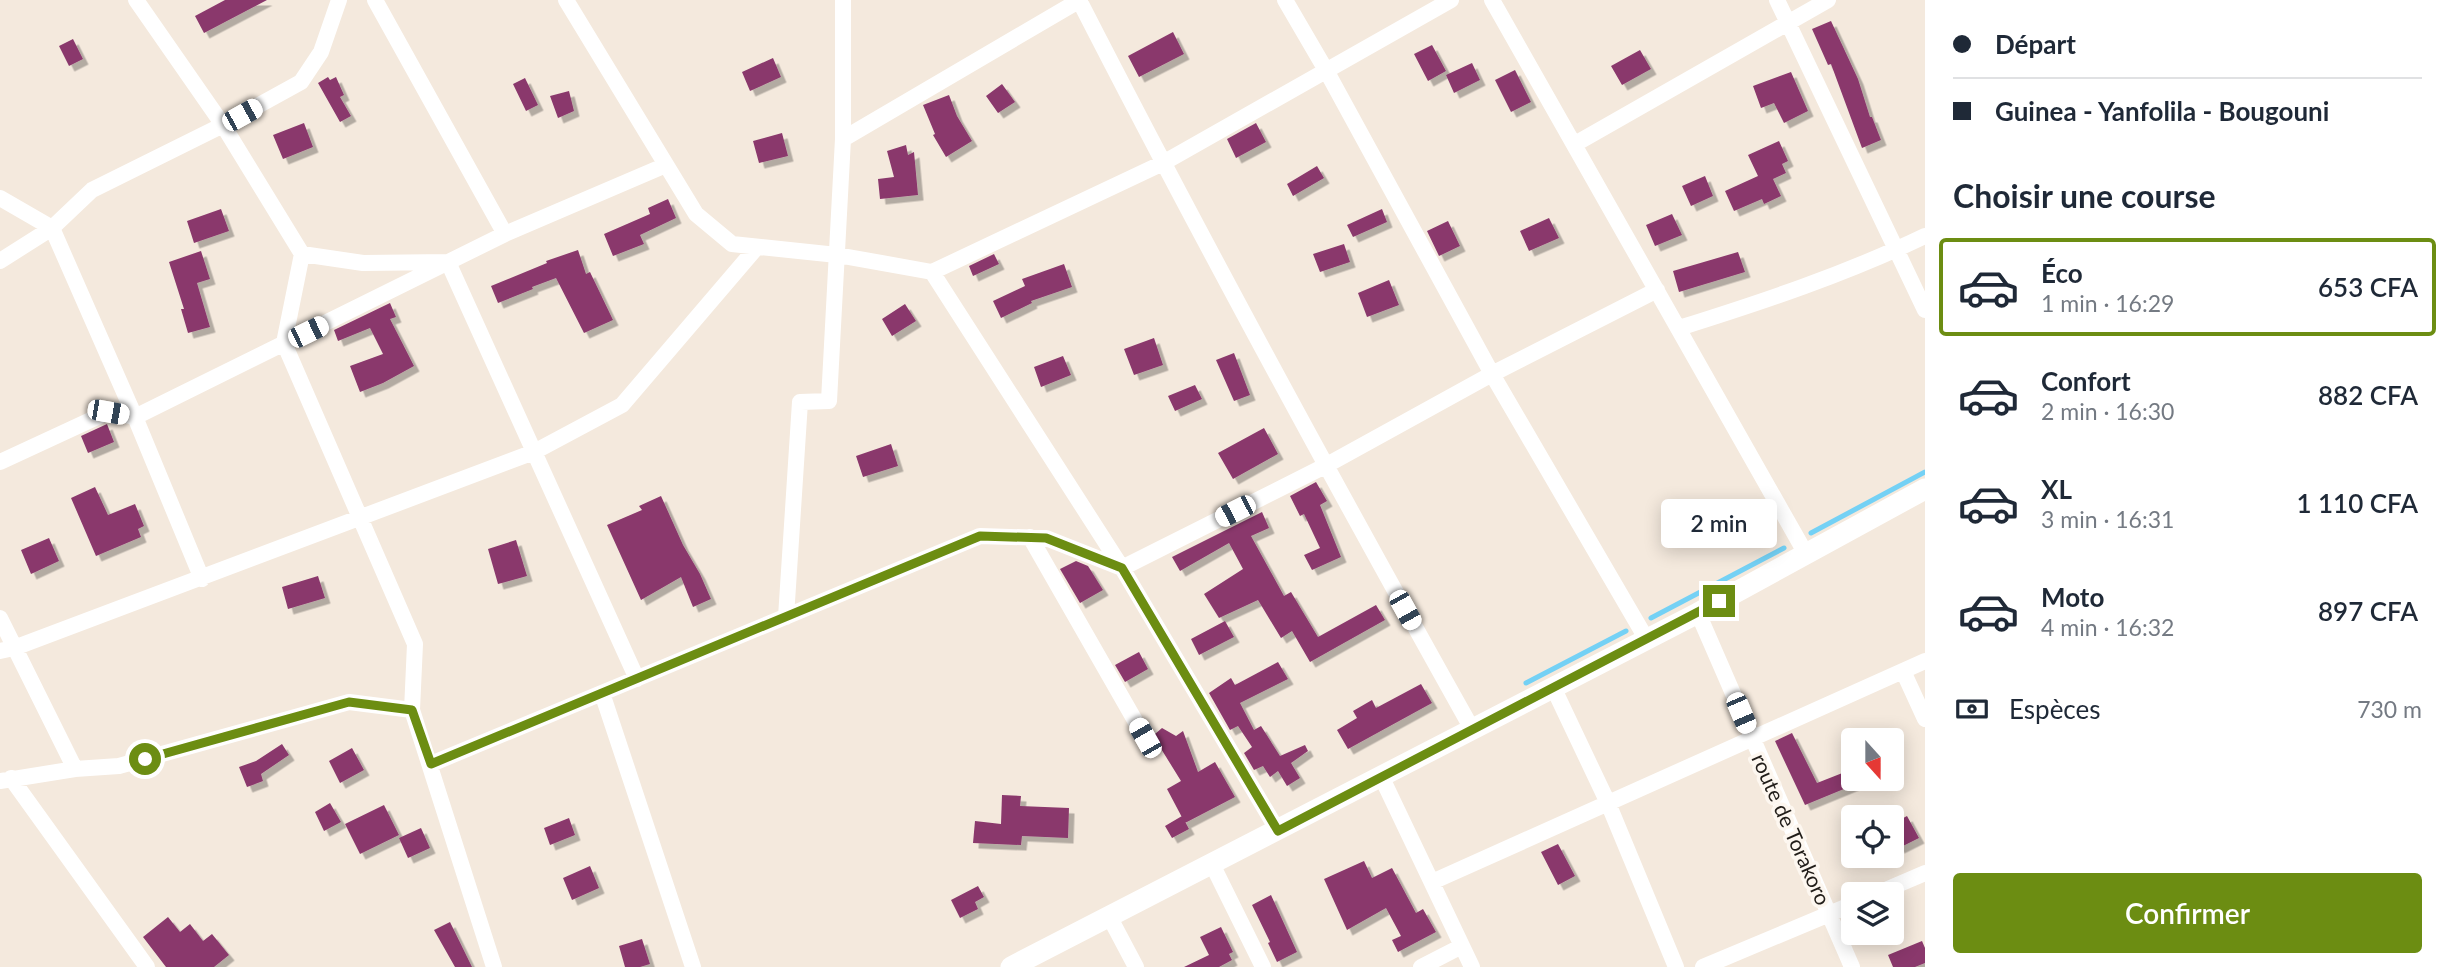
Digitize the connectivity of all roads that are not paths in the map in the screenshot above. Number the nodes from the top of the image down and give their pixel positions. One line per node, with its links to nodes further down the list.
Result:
1 (136, 0): 14 (street)
2 (340, 0): 14 (street)
3 (375, 0): 21 (street)
4 (566, 0): 18 (street)
5 (843, 0): 15 (street)
6 (1080, 0): 15 (street); 17 (street)
7 (1285, 0): 13 (street)
8 (1451, 0): 13 (street)
9 (1493, 0): 16 (street)
10 (1776, 0): 12 (street)
11 (1828, 0): 12 (street)
12 (1789, 22): 16 (street); 24 (street)
13 (1327, 72): 17 (street); 34 (street)
14 (223, 125): 20 (street); 25 (street)
15 (843, 139): 26 (street)
16 (1575, 144): 30 (street)
17 (1163, 163): 29 (street); 38 (street)
18 (666, 165): 21 (street); 23 (street)
19 (0, 198): 20 (street)
20 (52, 228): 27 (street); 35 (street)
21 (505, 234): 28 (street)
22 (1925, 236): 24 (street)
23 (757, 247): 26 (street); 36 (street)
24 (1895, 251): 31 (street); 32 (street)
25 (302, 254): 28 (street); 33 (street)
26 (837, 255): 29 (street); 46 (street)
27 (0, 261)
28 (448, 262): 33 (street); 36 (street)
29 (932, 272): 43 (street)
30 (1657, 290): 32 (street); 34 (street)
31 (1925, 310)
32 (1679, 328): 42 (street)
33 (284, 343): 35 (street); 40 (street)
34 (1492, 374): 38 (street); 48 (street)
35 (135, 417): 37 (street); 44 (street)
36 (534, 452): 40 (street); 52 (street)
37 (0, 462)
38 (1325, 466): 43 (street); 57 (street)
39 (1925, 489): 42 (main road)
40 (360, 518): 44 (street); 55 (street)
41 (1030, 537): 43 (street); 46 (street); 58 (street)
42 (1806, 554): 45 (main road)
43 (1122, 568): 65 (street)
44 (202, 579): 49 (street)
45 (1698, 613): 48 (main road); 59 (street, route de Torakoro)
46 (786, 617): 52 (street)
47 (0, 618): 49 (street)
48 (1647, 639): 53 (main road)
49 (7, 650): 61 (street)
50 (1925, 661): 51 (street)
51 (1903, 671): 56 (street); 59 (street)
52 (637, 678): 54 (street)
53 (1553, 687): 57 (main road); 64 (street)
54 (602, 693): 60 (street); 76 (street)
55 (412, 710): 60 (street); 61 (street)
56 (1925, 719)
57 (1472, 729): 62 (main road)
58 (1145, 738)
59 (1752, 738): 64 (street); 71 (street, route de Torakoro)
60 (431, 764): 75 (street)
61 (75, 769): 63 (street)
62 (1381, 776): 65 (main road); 69 (street)
63 (6, 780): 74 (street)
64 (1608, 803): 69 (street); 82 (street)
65 (1278, 831): 66 (main road)
66 (1212, 864): 72 (main road); 79 (street)
67 (1925, 873): 68 (street)
68 (1904, 882)
69 (1432, 883): 73 (street)
70 (1841, 909): 71 (street)
71 (1829, 914): 83 (street); 84 (street, route de Torakoro)
72 (1109, 916): 77 (main road); 78 (street)
73 (1462, 946): 80 (street); 81 (street)
74 (147, 967)
75 (494, 967)
76 (693, 967)
77 (1011, 967)
78 (1136, 967)
79 (1263, 967)
80 (1421, 967)
81 (1472, 967)
82 (1676, 967)
83 (1703, 967)
84 (1852, 967)

